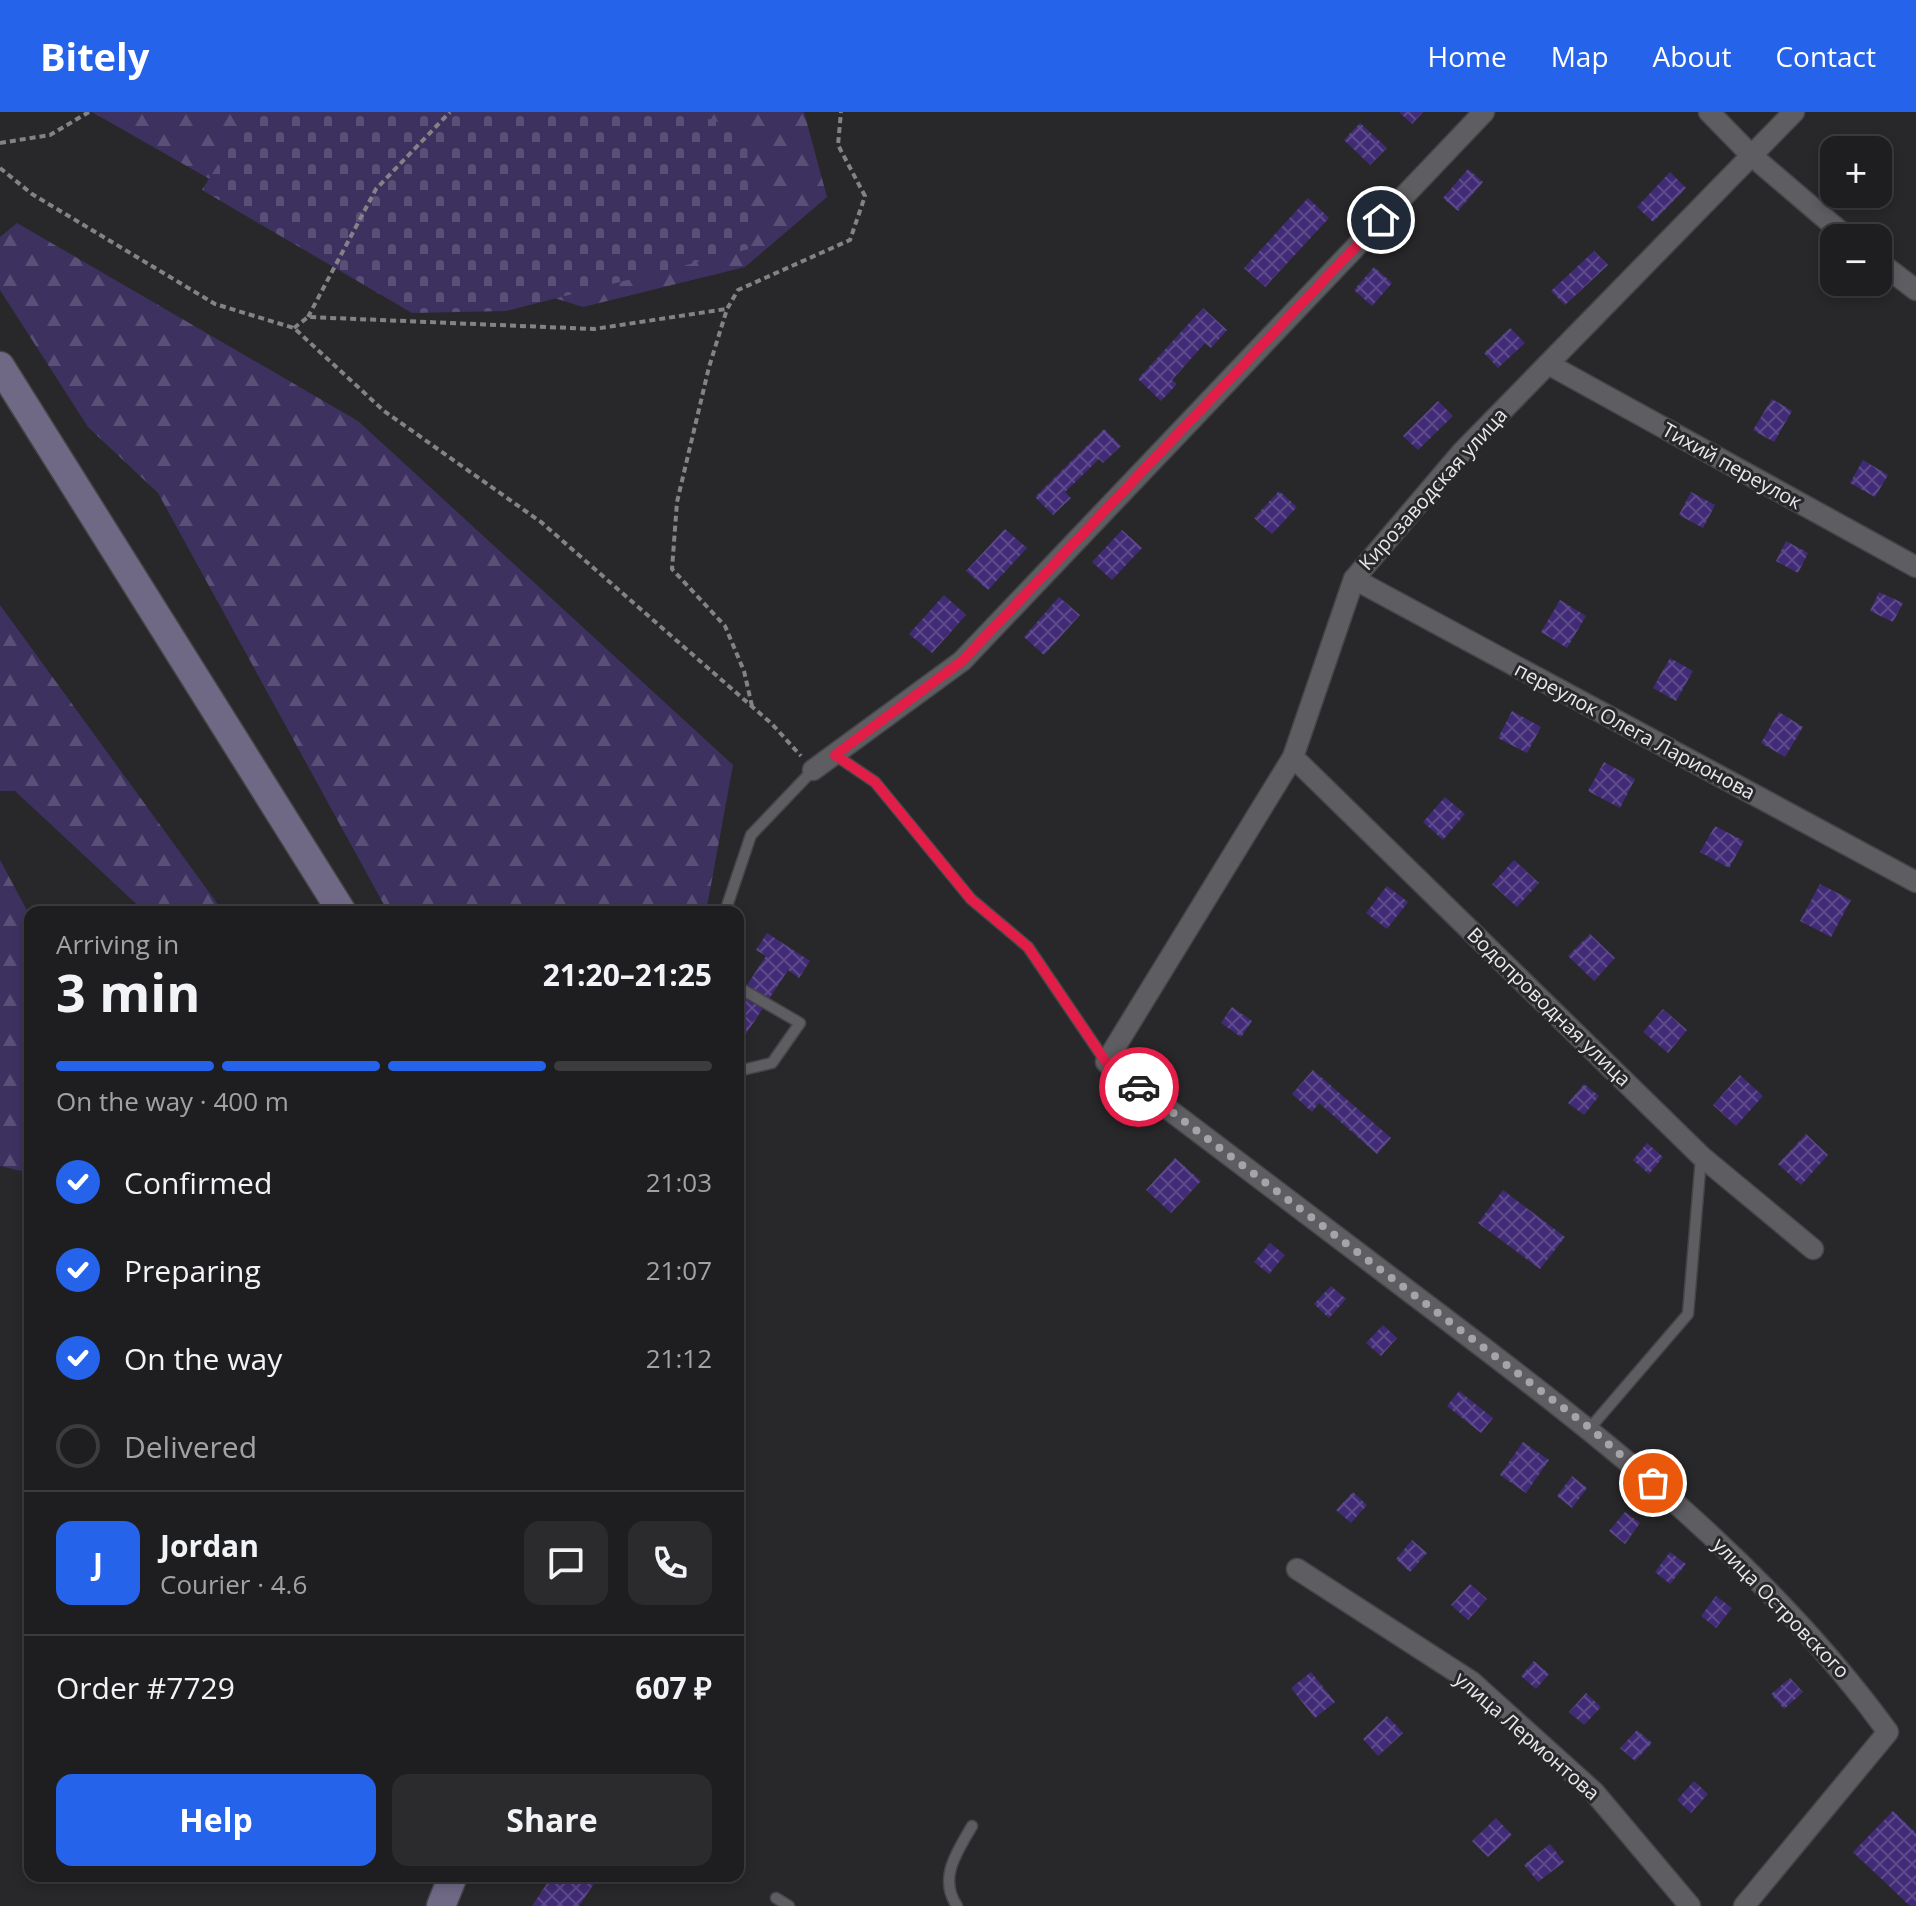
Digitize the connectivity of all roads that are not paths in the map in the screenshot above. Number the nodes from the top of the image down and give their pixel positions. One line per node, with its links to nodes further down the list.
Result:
1 (1484, 112): 12 (street)
2 (1709, 112): 4 (street)
3 (1794, 112): 4 (street, Кирозаводская улица)
4 (1752, 156): 5 (street); 8 (street, Кирозаводская улица)
5 (1832, 224)
6 (1892, 272): 7 (street)
7 (1916, 290)
8 (1548, 364): 10 (street, Тихий переулок); 11 (street, Кирозаводская улица)
9 (0, 366): 16 (main road)
10 (1916, 567)
11 (1354, 579): 13 (street, Кирозаводская улица); 15 (street, переулок Олега Ларионова)
12 (835, 755): 14 (street); 19 (lane)
13 (1293, 757): 19 (street, Кирозаводская улица); 21 (street, Водопроводная улица)
14 (813, 770): 17 (lane)
15 (1916, 882)
16 (338, 906)
17 (727, 906)
18 (744, 990): 20 (lane)
19 (1106, 1062): 23 (street, улица Островского)
20 (744, 1070)
21 (1701, 1156): 22 (street, Водопроводная улица); 23 (lane)
22 (1813, 1249)
23 (1590, 1428): 32 (street, улица Островского)
24 (1297, 1569): 31 (street, улица Лермонтова)
25 (972, 1826): 30 (lane)
26 (451, 1882): 28 (main road)
27 (776, 1898): 29 (lane)
28 (441, 1906)
29 (789, 1906)
30 (957, 1906)
31 (1690, 1906)
32 (1744, 1906)

